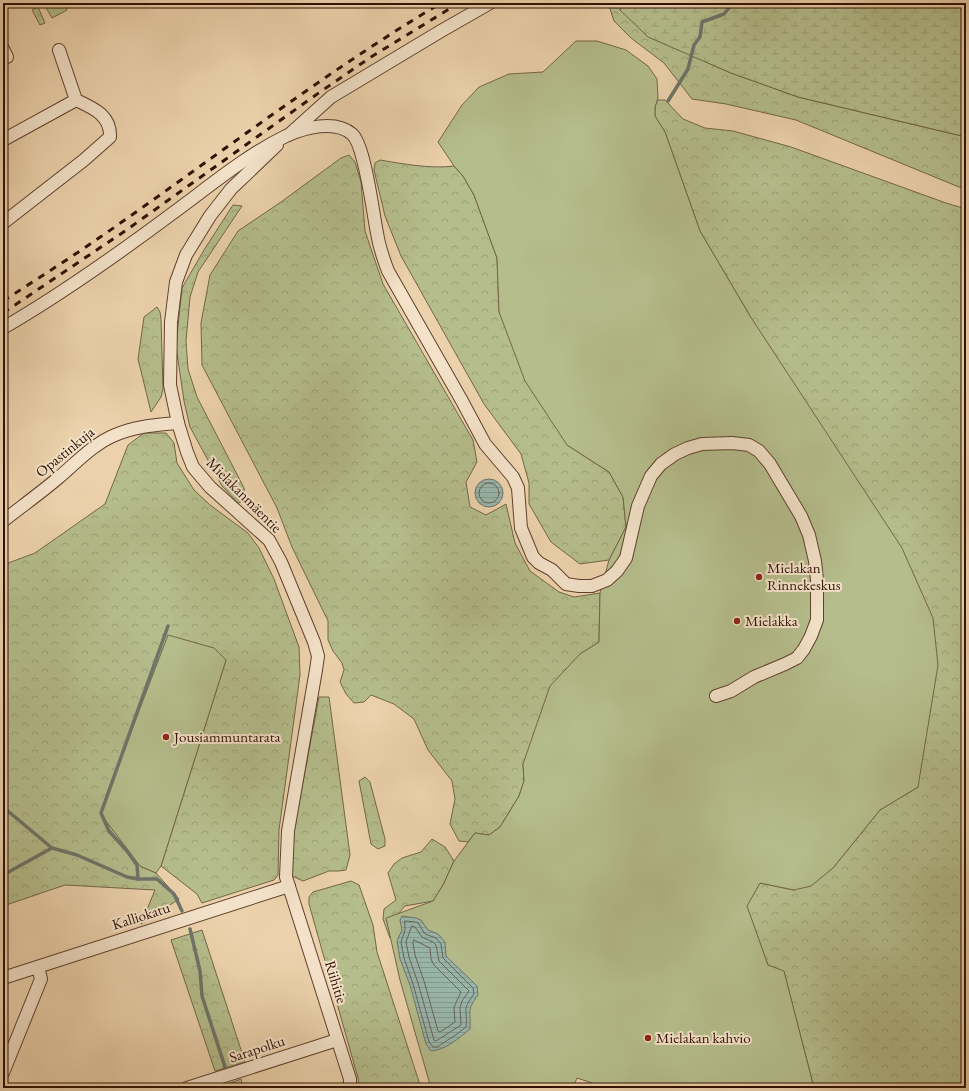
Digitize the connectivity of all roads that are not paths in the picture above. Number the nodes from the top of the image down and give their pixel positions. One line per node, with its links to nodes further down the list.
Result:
1 (490, 3): 4 (street)
2 (59, 50): 3 (street)
3 (76, 100): 5 (street); 6 (street)
4 (288, 136): 7 (street); 8 (street, Mielakanmäentie); 10 (street)
5 (3, 140)
6 (3, 222)
7 (3, 328)
8 (178, 423): 9 (street, Opastinkuja); 11 (street, Mielakanmäentie)
9 (3, 521)
10 (716, 696)
11 (289, 886): 12 (street, Kalliokatu); 14 (street, Riihitie)
12 (38, 967): 13 (street, Kalliokatu); 15 (street)
13 (3, 978)
14 (338, 1040): 16 (street, Sarapolku); 17 (street, Riihitie)
15 (3, 1073)
16 (187, 1088)
17 (350, 1088)

